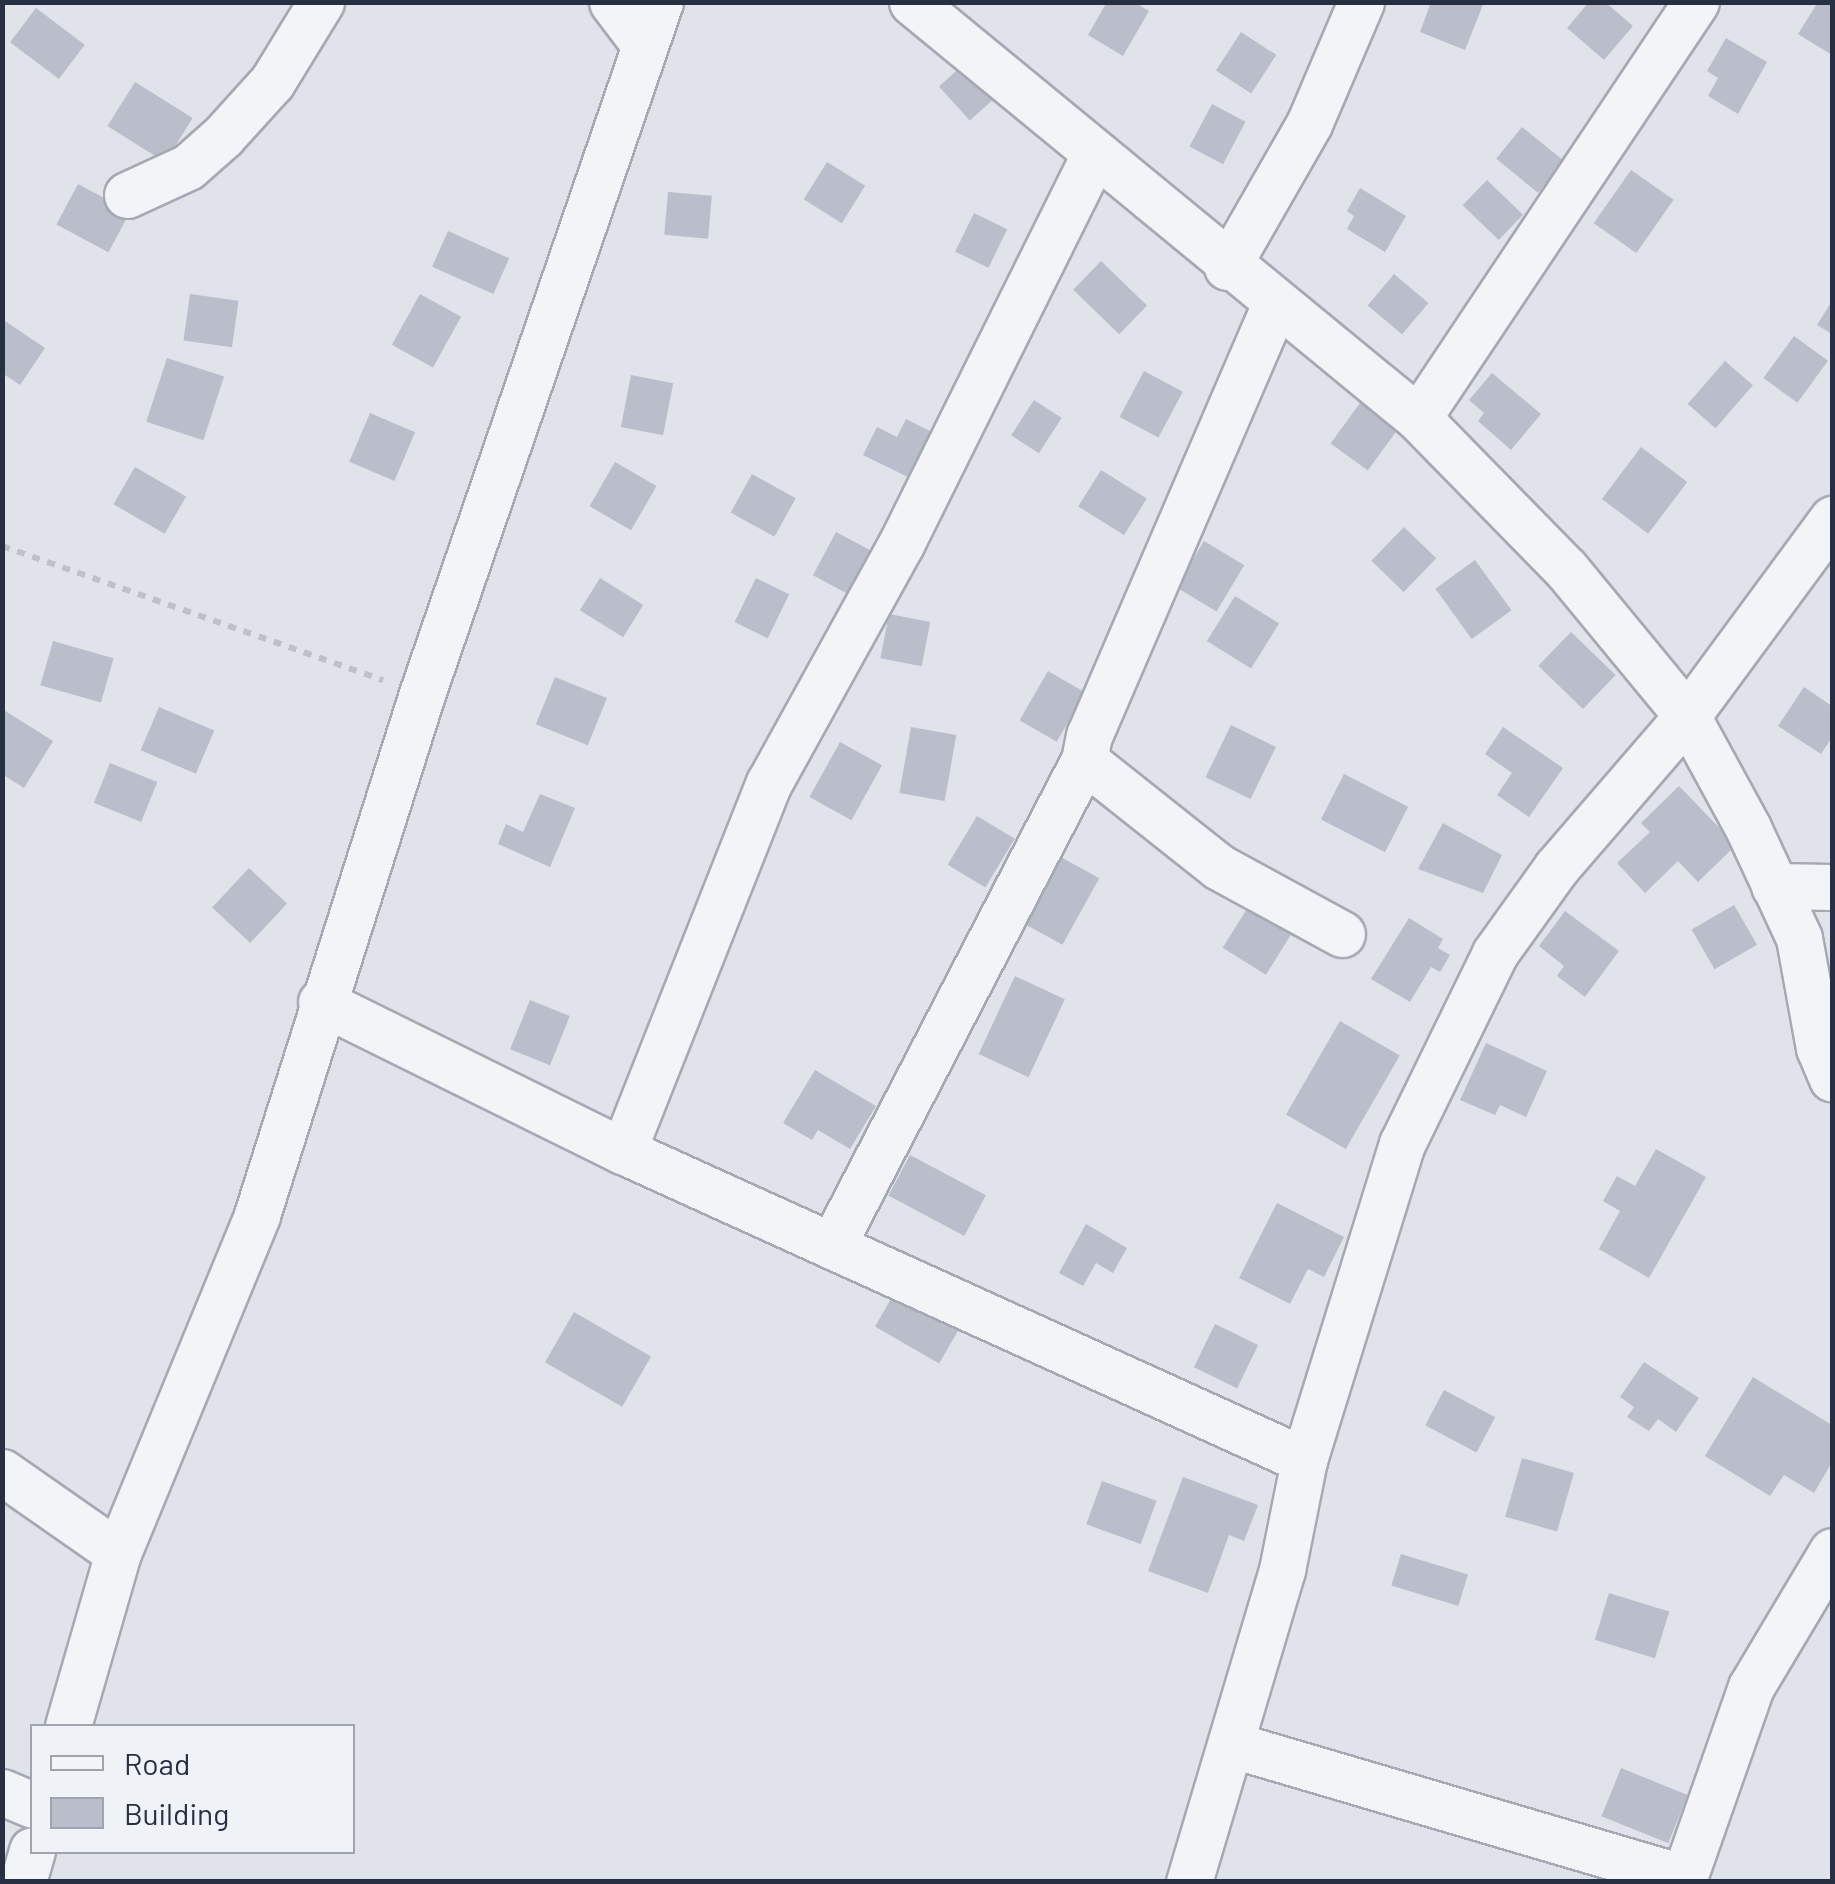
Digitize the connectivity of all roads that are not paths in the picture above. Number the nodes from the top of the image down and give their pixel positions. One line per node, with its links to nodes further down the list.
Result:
1 (322, 2): 8 (street)
2 (612, 2): 6 (street)
3 (912, 2): 7 (street)
4 (1360, 2): 9 (street)
5 (1696, 2): 11 (street)
6 (652, 23): 18 (street)
7 (1094, 155): 9 (street); 20 (street)
8 (127, 195)
9 (1228, 267): 10 (street)
10 (1274, 304): 11 (street); 14 (street)
11 (1418, 418): 13 (street)
12 (1832, 519): 13 (street)
13 (1688, 716): 15 (street); 22 (street)
14 (1084, 760): 17 (street); 21 (street)
15 (1774, 886): 16 (street); 19 (street)
16 (1832, 887)
17 (1342, 934)
18 (322, 1002): 20 (street); 25 (street)
19 (1832, 1078)
20 (623, 1151): 21 (street)
21 (832, 1246): 22 (street)
22 (1304, 1460): 27 (street)
23 (2, 1472): 25 (street)
24 (1832, 1551): 31 (street)
25 (118, 1553): 26 (street)
26 (69, 1724)
27 (1234, 1745): 31 (street); 33 (street)
28 (2, 1792): 29 (street)
29 (30, 1803)
30 (31, 1854): 32 (street)
31 (1690, 1880)
32 (23, 1882)
33 (1189, 1882)

